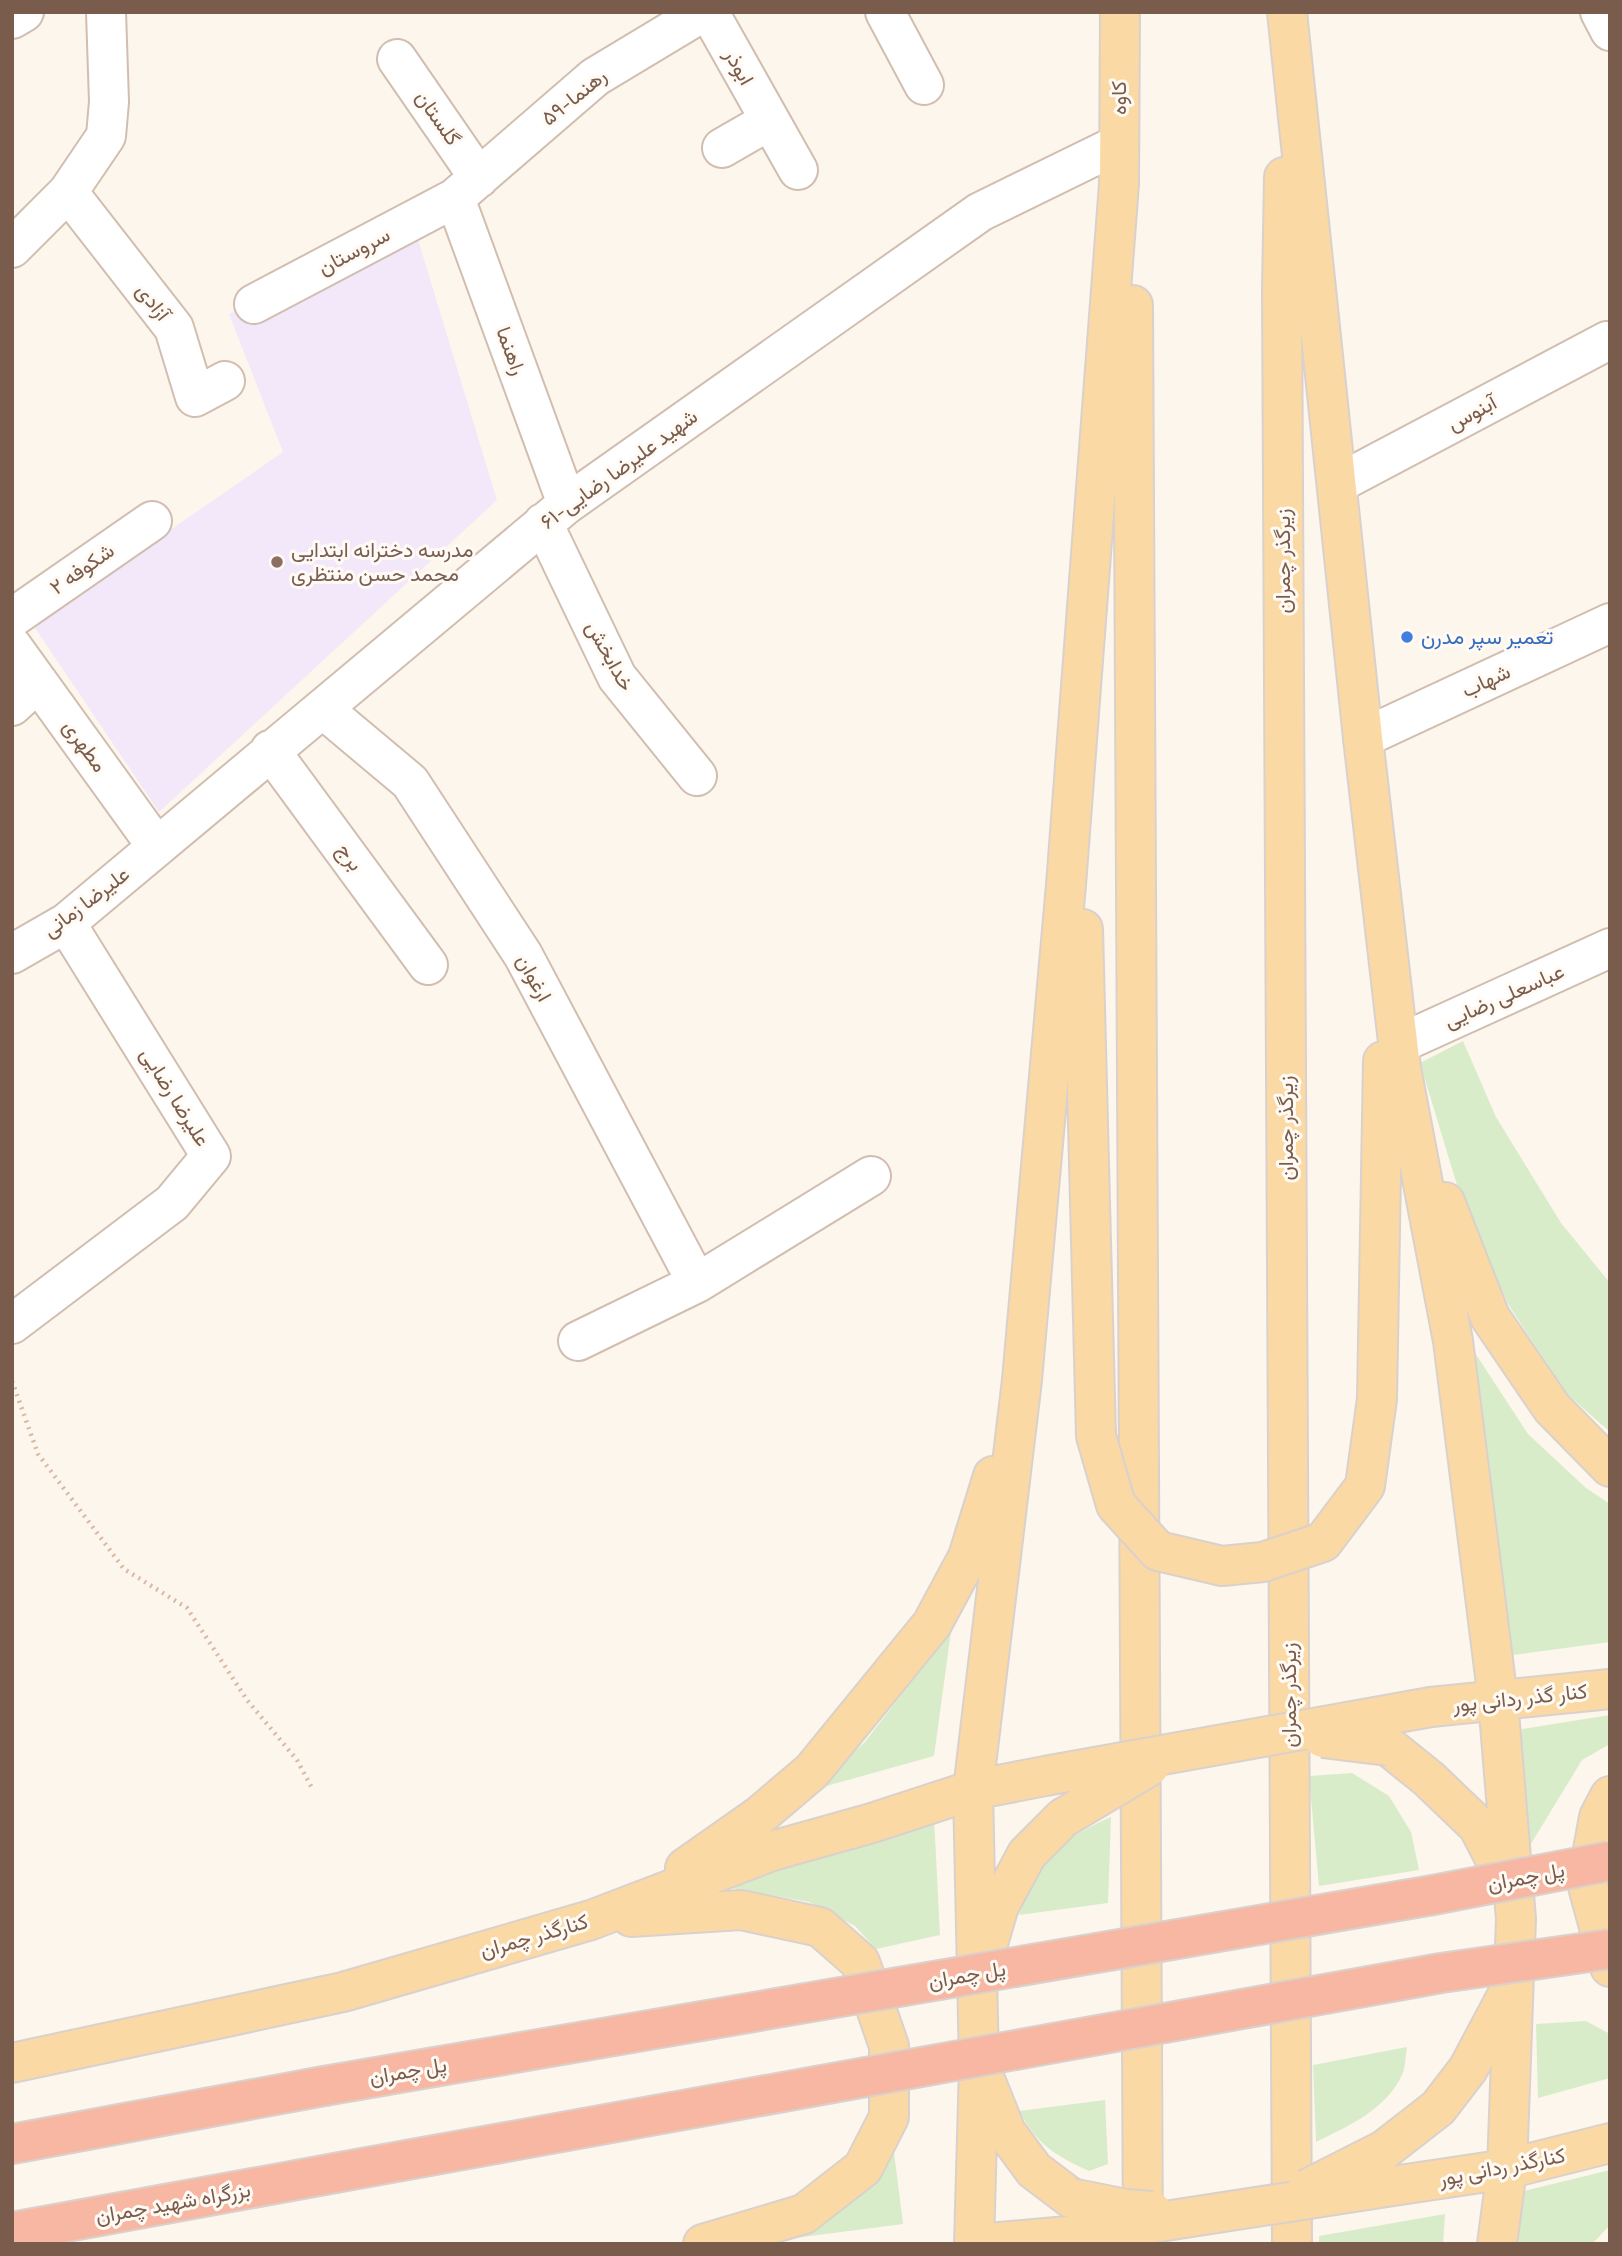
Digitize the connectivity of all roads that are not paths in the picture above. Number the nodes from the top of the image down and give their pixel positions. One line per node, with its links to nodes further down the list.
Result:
1 (24, 12): 9 (street)
2 (106, 12): 19 (street)
3 (703, 12): 18 (street, ۵۹-رهنما)
4 (709, 12): 13 (street, ابوذر)
5 (885, 12): 12 (street)
6 (1120, 12): 14 (main road, کاوه)
7 (1287, 12): 24 (main road); 73 (main road, زیرگذر چمران)
8 (1600, 12): 10 (street)
9 (12, 19)
10 (1610, 31)
11 (397, 59): 18 (street, گلستان)
12 (924, 85)
13 (769, 121): 15 (street); 16 (street, ابوذر)
14 (1119, 144): 17 (main road, کاوه); 25 (street, ۶۱-شهید علیرضا رضایی)
15 (722, 148)
16 (798, 170)
17 (1119, 184): 32 (main road); 72 (main road)
18 (467, 188): 21 (street, سروستان); 25 (street, راهنما)
19 (68, 192): 20 (street); 23 (street, آزادی)
20 (12, 248)
21 (254, 304)
22 (1607, 341): 24 (street, آبنوس)
23 (225, 381)
24 (1337, 484): 33 (main road)
25 (555, 514): 31 (street, ۶۱-شهید علیرضا رضایی); 35 (street, خدابخش)
26 (152, 521): 27 (street, شکوفه ۲)
27 (12, 618)
28 (1610, 623): 33 (street, شهاب)
29 (12, 646): 30 (street, مطهری)
30 (25, 694): 36 (street, مطهری)
31 (323, 709): 34 (street, ۶۱-شهید علیرضا رضایی); 44 (street, ارغوان)
32 (1078, 735): 37 (main road, bridge); 47 (main road)
33 (1363, 738): 37 (main road)
34 (270, 750): 36 (street, ۶۱-شهید علیرضا رضایی); 41 (street, برج)
35 (697, 776)
36 (157, 847): 38 (street, علیرضا زمانی)
37 (1385, 914): 42 (main road)
38 (66, 923): 40 (street, علیرضا زمانی); 45 (street, علیرضا رضایی)
39 (1609, 951): 42 (street, عباسعلی رضایی)
40 (12, 954)
41 (428, 965)
42 (1400, 1056): 48 (main road); 50 (main road)
43 (871, 1176): 44 (street)
44 (697, 1283): 46 (street)
45 (12, 1324)
46 (578, 1341)
47 (1022, 1380): 53 (main road); 57 (main road)
48 (1610, 1467)
49 (1610, 1689): 50 (main road, کنار گذر ردانی پور)
50 (1498, 1700): 51 (main road, کنار گذر ردانی پور, bridge); 56 (main road)
51 (1279, 1734): 52 (main road, کنارگذر چمران, bridge); 56 (main road, bridge)
52 (1169, 1754): 53 (main road, کنارگذر چمران, bridge); 60 (main road, bridge)
53 (973, 1790): 57 (main road, کنارگذر چمران); 60 (main road)
54 (1610, 1796): 59 (main road)
55 (1610, 1861): 65 (highway, پل چمران, bridge)
56 (1514, 1894): 61 (main road)
57 (591, 1920): 62 (main road, کنارگذر چمران); 70 (main road)
58 (1610, 1949): 69 (highway, بزرگراه شهید چمران, bridge)
59 (1610, 1967)
60 (976, 1982): 63 (main road)
61 (1514, 1982): 66 (main road); 67 (main road)
62 (12, 2063)
63 (979, 2065): 68 (main road, bridge); 71 (main road)
64 (1610, 2143): 67 (main road, کنارگذر ردانی پور)
65 (12, 2144)
66 (1389, 2168): 67 (main road, کنارگذر ردانی پور); 68 (main road, bridge)
67 (1507, 2169): 74 (main road)
68 (1208, 2215): 71 (main road, bridge)
69 (12, 2232)
70 (703, 2244)
71 (976, 2244)
72 (1143, 2244)
73 (1292, 2244)
74 (1497, 2244)

